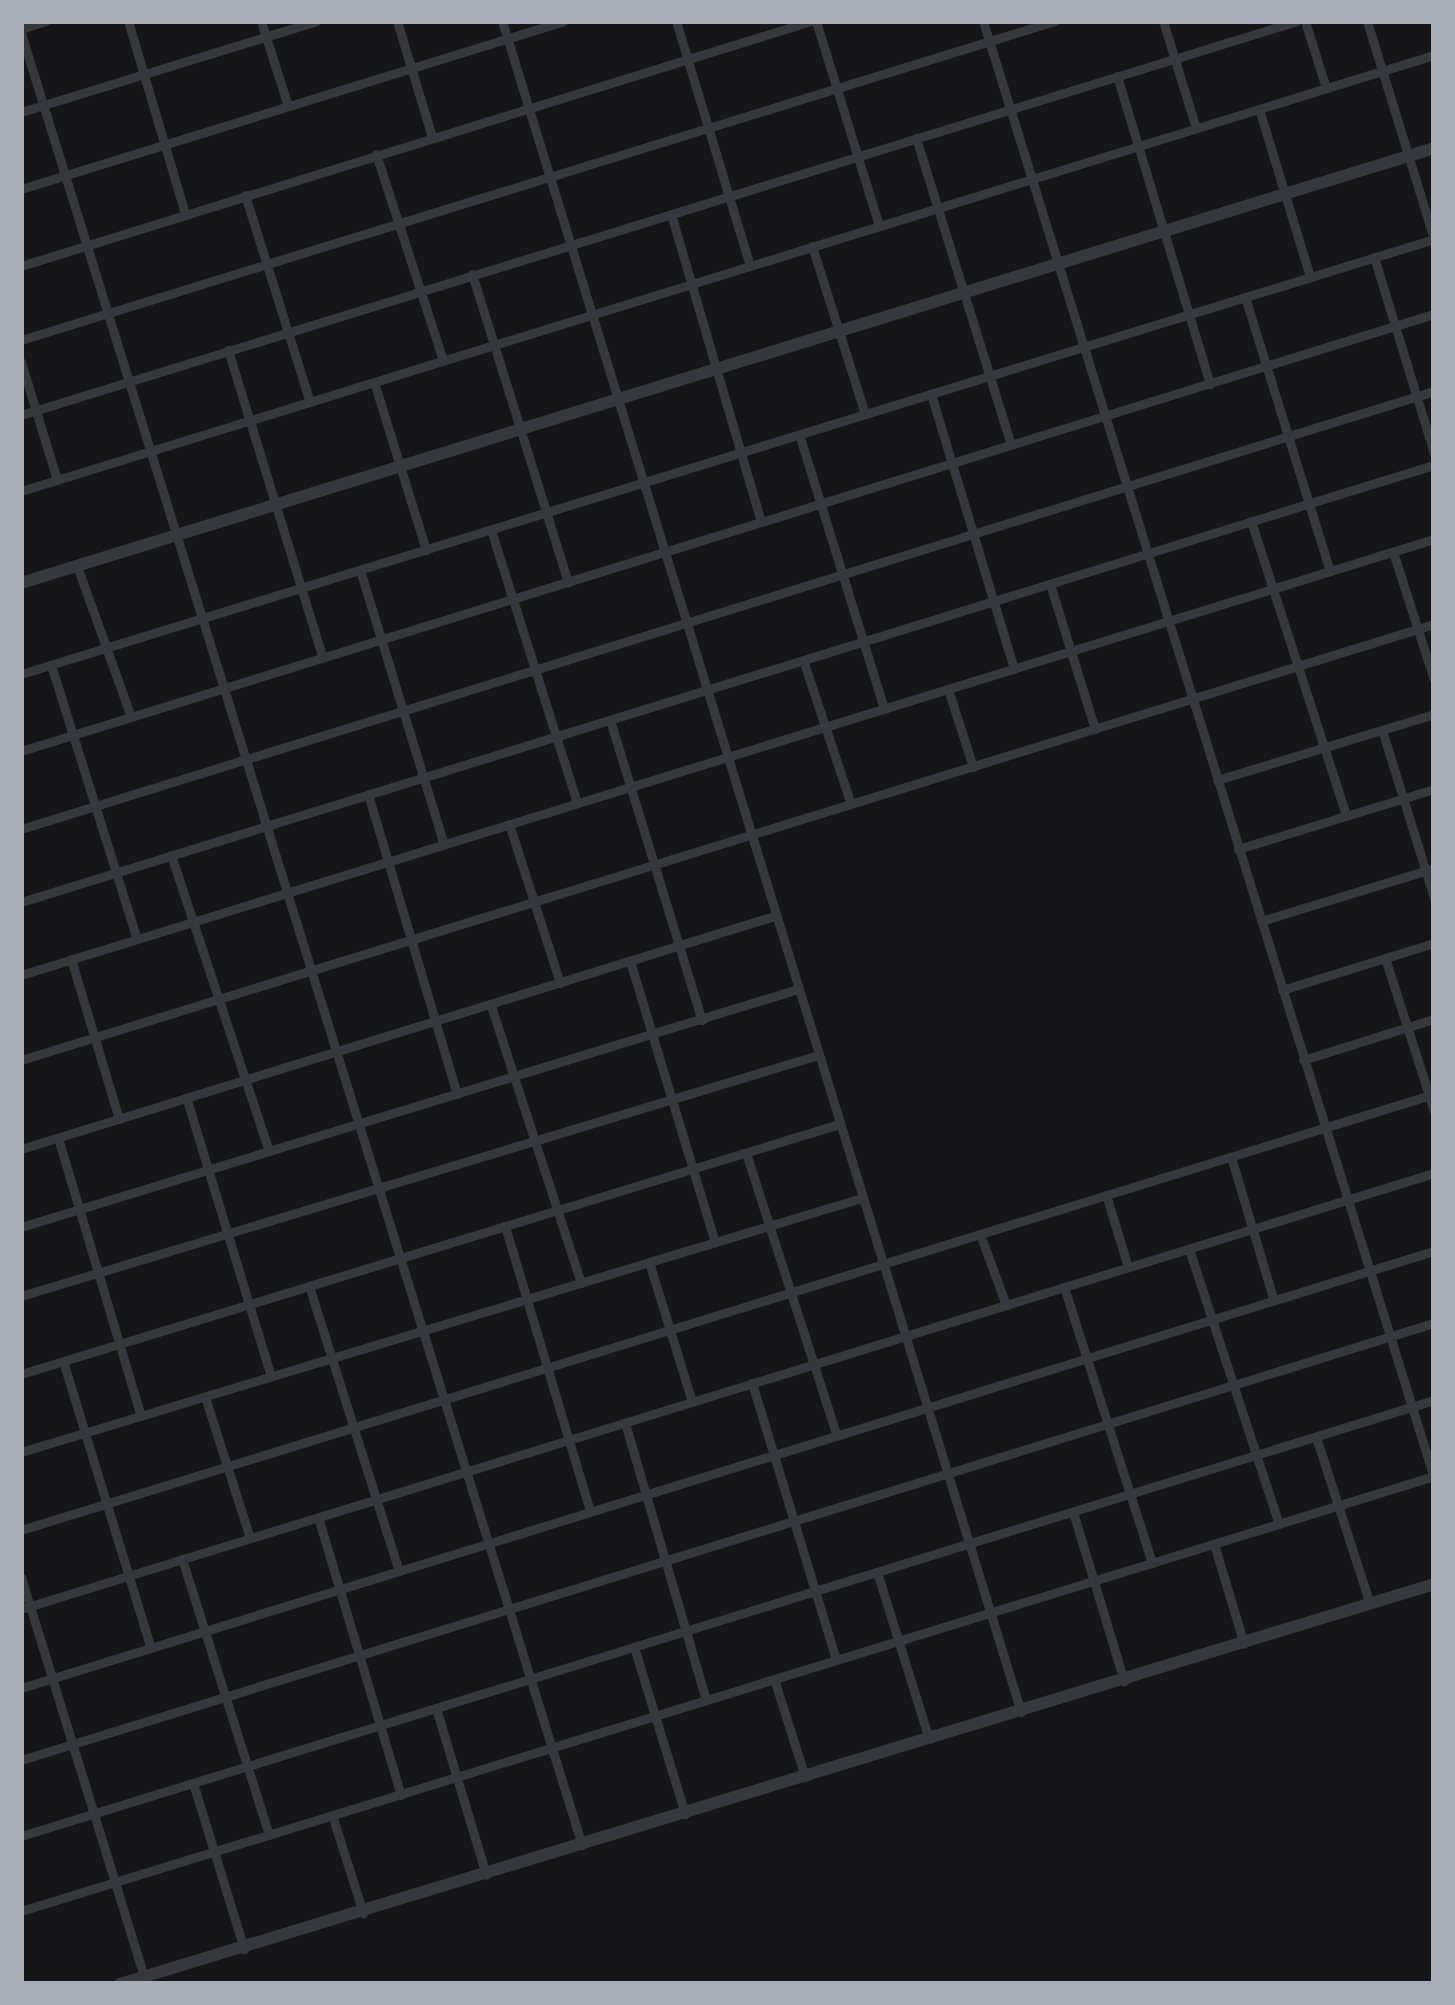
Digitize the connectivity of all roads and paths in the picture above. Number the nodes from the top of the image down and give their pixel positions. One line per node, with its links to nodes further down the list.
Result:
1 (46, 21): 15 (street)
2 (128, 21): 24 (street)
3 (261, 21): 16 (street)
4 (316, 21): 16 (street)
5 (397, 21): 22 (street)
6 (502, 21): 17 (street)
7 (564, 21): 17 (street)
8 (676, 21): 21 (street)
9 (814, 21): 21 (street); 26 (street)
10 (983, 21): 18 (street)
11 (1055, 21): 18 (street)
12 (1163, 21): 20 (street)
13 (1301, 21): 20 (street); 27 (street)
14 (1367, 21): 23 (street)
15 (21, 31): 28 (street)
16 (266, 37): 24 (street); 29 (street)
17 (508, 38): 22 (street); 30 (street)
18 (990, 41): 26 (street); 31 (street)
19 (1434, 55): 23 (street)
20 (1174, 58): 25 (street); 35 (street)
21 (688, 59): 30 (street); 34 (street)
22 (411, 68): 29 (street); 36 (street)
23 (1382, 70): 27 (street); 42 (street)
24 (144, 75): 28 (street); 38 (street)
25 (1117, 76): 31 (street); 39 (street)
26 (837, 88): 34 (street); 43 (street)
27 (1326, 88): 32 (street)
28 (44, 105): 33 (street); 44 (street)
29 (287, 106): 38 (street)
30 (529, 108): 36 (street); 45 (street)
31 (1011, 109): 37 (street); 46 (street)
32 (1259, 109): 35 (street); 49 (street)
33 (21, 112)
34 (709, 128): 45 (street); 50 (street)
35 (1196, 128): 39 (street)
36 (432, 137): 41 (street)
37 (916, 138): 43 (street); 51 (street)
38 (165, 144): 44 (street); 52 (street)
39 (1137, 146): 46 (street); 56 (street)
40 (1434, 148): 42 (street)
41 (376, 154): 48 (street); 54 (street)
42 (1408, 155): 49 (street); 60 (street)
43 (858, 156): 50 (street); 55 (street)
44 (64, 176): 47 (street); 57 (street)
45 (550, 177): 54 (street); 58 (street)
46 (1032, 178): 51 (street); 62 (street)
47 (21, 189)
48 (245, 195): 52 (street); 61 (street)
49 (1283, 195): 56 (street); 66 (street)
50 (730, 196): 53 (street); 64 (street)
51 (936, 208): 55 (street); 69 (street)
52 (185, 213): 57 (street)
53 (671, 214): 58 (street); 67 (street)
54 (398, 224): 61 (street); 68 (street)
55 (880, 226): 59 (street)
56 (1162, 232): 62 (street); 74 (street)
57 (88, 244): 63 (street); 71 (street)
58 (570, 245): 65 (street); 73 (street)
59 (812, 246): 64 (street); 77 (street)
60 (1374, 257): 66 (street); 75 (street)
61 (267, 264): 71 (street); 76 (street)
62 (1059, 265): 69 (street); 80 (street)
63 (21, 266)
64 (750, 266): 67 (street)
65 (472, 274): 68 (street); 79 (street)
66 (1310, 277): 70 (street)
67 (691, 284): 73 (street); 85 (street)
68 (420, 291): 76 (street); 82 (street)
69 (962, 294): 77 (street); 86 (street)
70 (1245, 297): 74 (street); 84 (street)
71 (110, 311): 78 (street); 87 (street)
72 (1434, 314): 75 (street)
73 (591, 315): 79 (street); 93 (street)
74 (1188, 315): 80 (street); 89 (street)
75 (1395, 326): 84 (street); 92 (street)
76 (288, 332): 81 (street); 94 (street)
77 (837, 332): 85 (street); 96 (street)
78 (21, 340)
79 (495, 344): 82 (street); 100 (street)
80 (1085, 346): 86 (street); 98 (street)
81 (229, 350): 87 (street); 99 (street)
82 (443, 360): 88 (street)
83 (21, 362): 95 (street)
84 (1266, 366): 89 (street); 102 (street)
85 (715, 370): 93 (street); 105 (street)
86 (988, 376): 91 (street); 103 (street)
87 (130, 381): 95 (street); 104 (street)
88 (374, 382): 94 (street); 109 (street)
89 (1210, 384): 98 (street)
90 (1434, 391): 92 (street)
91 (931, 394): 96 (street); 107 (street)
92 (1417, 397): 102 (street); 106 (street)
93 (618, 400): 100 (street); 111 (street)
94 (310, 402): 99 (street)
95 (36, 410): 97 (street); 110 (street)
96 (865, 414): 101 (street)
97 (21, 415)
98 (1106, 416): 103 (street); 112 (street)
99 (250, 420): 104 (street); 116 (street)
100 (520, 430): 109 (street); 117 (street)
101 (799, 434): 105 (street); 114 (street)
102 (1287, 437): 112 (street); 115 (street)
103 (1011, 445): 107 (street)
104 (152, 450): 110 (street); 122 (street)
105 (739, 453): 111 (street); 119 (street)
106 (1434, 453)
107 (952, 463): 114 (street); 121 (street)
108 (1434, 464): 115 (street)
109 (400, 468): 116 (street); 124 (street)
110 (57, 480): 113 (street)
111 (643, 483): 117 (street); 125 (street)
112 (1128, 486): 121 (street); 127 (street)
113 (21, 491)
114 (820, 504): 119 (street); 131 (street)
115 (1307, 504): 118 (street); 130 (street)
116 (275, 506): 122 (street); 135 (street)
117 (545, 513): 120 (street); 133 (street)
118 (1252, 521): 127 (street); 136 (street)
119 (761, 522): 125 (street)
120 (491, 530): 124 (street); 137 (street)
121 (974, 533): 131 (street); 138 (street)
122 (178, 535): 128 (street); 139 (street)
123 (1434, 539): 126 (street)
124 (426, 550): 129 (street)
125 (664, 552): 133 (street); 141 (street)
126 (1394, 552): 130 (street); 143 (street)
127 (1148, 553): 134 (street); 140 (street)
128 (77, 566): 132 (street); 146 (street)
129 (360, 570): 135 (street); 144 (street)
130 (1330, 571): 136 (street)
131 (842, 574): 141 (street); 145 (street)
132 (22, 579)
133 (568, 582): 137 (street)
134 (1050, 584): 138 (street); 147 (street)
135 (302, 588): 139 (street); 148 (street)
136 (1271, 590): 140 (street); 151 (street)
137 (513, 599): 144 (street); 153 (street)
138 (995, 601): 145 (street); 152 (street)
139 (205, 618): 146 (street); 156 (street)
140 (1170, 621): 147 (street); 159 (street)
141 (686, 623): 153 (street); 158 (street)
142 (1434, 624): 143 (street)
143 (1417, 630): 151 (street); 155 (street)
144 (380, 640): 148 (street); 161 (street)
145 (864, 641): 149 (street); 160 (street)
146 (106, 648): 150 (street); 163 (street)
147 (1069, 652): 152 (street); 166 (street)
148 (323, 658): 156 (street)
149 (803, 660): 158 (street); 165 (street)
150 (51, 665): 154 (street); 168 (street)
151 (1298, 666): 159 (street); 170 (street)
152 (1014, 669): 157 (street)
153 (535, 670): 161 (street); 169 (street)
154 (21, 674)
155 (1434, 680)
156 (226, 688): 163 (street); 173 (street)
157 (948, 689): 160 (street); 174 (street)
158 (706, 690): 164 (street); 172 (street)
159 (1193, 699): 166 (street); 176 (street)
160 (884, 709): 165 (street)
161 (401, 711): 173 (street); 175 (street)
162 (1434, 714): 167 (street)
163 (131, 717): 168 (street)
164 (610, 720): 169 (street); 177 (street)
165 (825, 727): 172 (street); 182 (street)
166 (1095, 729): 174 (street)
167 (1382, 730): 170 (street); 180 (street)
168 (73, 735): 171 (street); 183 (street)
169 (556, 736): 175 (street); 181 (street)
170 (1324, 747): 176 (street); 184 (street)
171 (21, 751)
172 (728, 757): 177 (street); 188 (street)
173 (248, 758): 183 (street); 186 (street)
174 (973, 766): 182 (street)
175 (423, 778): 179 (street); 189 (street)
176 (1217, 780): 190 (street)
177 (631, 787): 181 (street); 193 (street)
178 (1434, 790): 180 (street)
179 (368, 794): 186 (street); 192 (street)
180 (1404, 799): 184 (street); 194 (street)
181 (577, 803): 185 (street)
182 (851, 804): 188 (street)
183 (95, 806): 187 (street); 195 (street)
184 (1346, 816): 190 (street)
185 (509, 824): 189 (street); 199 (street)
186 (268, 826): 191 (street); 196 (street)
187 (21, 829)
188 (751, 835): 193 (street); 200 (street)
189 (444, 844): 192 (street)
190 (1238, 849): 201 (street)
191 (171, 856): 195 (street); 202 (street)
192 (390, 861): 196 (street); 204 (street)
193 (655, 864): 199 (street); 206 (street)
194 (1430, 869): 197 (street); 201 (street)
195 (116, 873): 198 (street); 203 (street)
196 (290, 892): 202 (street); 210 (street)
197 (1434, 898)
198 (21, 902)
199 (535, 902): 204 (street); 212 (street)
200 (774, 916): 206 (street); 213 (street)
201 (1261, 921): 214 (street)
202 (194, 922): 203 (street); 215 (street)
203 (136, 939): 208 (street)
204 (412, 939): 210 (street); 219 (street)
205 (1434, 943): 207 (street)
206 (682, 946): 209 (street); 218 (street)
207 (1385, 958): 214 (street); 220 (street)
208 (71, 959): 211 (street); 222 (street)
209 (630, 961): 212 (street); 221 (street)
210 (312, 970): 215 (street); 223 (street)
211 (21, 975)
212 (560, 983): 216 (street)
213 (798, 989): 218 (street); 224 (street)
214 (1282, 990): 226 (street)
215 (221, 998): 222 (street); 228 (street)
216 (491, 1006): 219 (street); 227 (street)
217 (1434, 1019): 220 (street)
218 (702, 1020): 221 (street)
219 (436, 1022): 223 (street); 229 (street)
220 (1407, 1027): 226 (street); 230 (street)
221 (651, 1034): 227 (street); 232 (street)
222 (94, 1037): 225 (street); 234 (street)
223 (340, 1052): 228 (street); 235 (street)
224 (818, 1055): 232 (street); 236 (street)
225 (21, 1060)
226 (1303, 1060): 237 (street)
227 (516, 1075): 229 (street); 239 (street)
228 (247, 1082): 231 (street); 241 (street)
229 (457, 1094): 235 (street)
230 (1431, 1095): 233 (street); 237 (street)
231 (187, 1100): 234 (street); 244 (street)
232 (672, 1100): 239 (street); 245 (street)
233 (1434, 1111)
234 (119, 1119): 238 (street)
235 (362, 1121): 241 (street); 247 (street)
236 (839, 1124): 242 (street); 249 (street)
237 (1324, 1128): 243 (street); 250 (street)
238 (58, 1138): 240 (street); 251 (street)
239 (538, 1143): 247 (street); 252 (street)
240 (21, 1149)
241 (269, 1151): 244 (street)
242 (746, 1153): 245 (street); 254 (street)
243 (1231, 1156): 248 (street); 256 (street)
244 (207, 1169): 251 (street); 257 (street)
245 (693, 1169): 252 (street); 259 (street)
246 (1434, 1173): 250 (street)
247 (382, 1189): 257 (street); 262 (street)
248 (1106, 1195): 258 (street); 265 (street)
249 (861, 1198): 254 (street); 264 (street)
250 (1346, 1200): 256 (street); 266 (street)
251 (79, 1209): 255 (street); 267 (street)
252 (555, 1209): 253 (street); 268 (street)
253 (505, 1226): 262 (street); 273 (street)
254 (769, 1226): 259 (street); 271 (street)
255 (21, 1227)
256 (1253, 1229): 260 (street); 274 (street)
257 (229, 1234): 267 (street); 275 (street)
258 (980, 1234): 264 (street); 276 (street)
259 (716, 1242): 263 (street)
260 (1190, 1249): 265 (street); 277 (street)
261 (1434, 1251): 266 (street)
262 (404, 1258): 269 (street); 279 (street)
263 (649, 1262): 268 (street); 280 (street)
264 (881, 1264): 271 (street); 281 (street)
265 (1128, 1268): 270 (street)
266 (1367, 1272): 274 (street); 282 (street)
267 (99, 1273): 272 (street); 283 (street)
268 (581, 1283): 273 (street)
269 (309, 1286): 275 (street); 284 (street)
270 (1064, 1287): 276 (street); 285 (street)
271 (791, 1292): 280 (street); 287 (street)
272 (21, 1296)
273 (527, 1299): 279 (street); 288 (street)
274 (1274, 1300): 277 (street)
275 (251, 1304): 283 (street); 290 (street)
276 (1006, 1305): 281 (street)
277 (1212, 1320): 285 (street); 292 (street)
278 (1434, 1323): 282 (street)
279 (426, 1328): 284 (street); 294 (street)
280 (670, 1330): 288 (street); 296 (street)
281 (904, 1337): 287 (street); 298 (street)
282 (1389, 1337): 292 (street); 297 (street)
283 (121, 1344): 286 (street); 299 (street)
284 (332, 1358): 290 (street); 302 (street)
285 (1087, 1359): 298 (street); 301 (street)
286 (63, 1361): 289 (street); 303 (street)
287 (814, 1364): 291 (street); 304 (street)
288 (547, 1367): 294 (street); 306 (street)
289 (21, 1374)
290 (271, 1377): 293 (street)
291 (752, 1383): 296 (street); 308 (street)
292 (1234, 1385): 301 (street); 309 (street)
293 (205, 1396): 299 (street); 310 (street)
294 (447, 1398): 302 (street); 311 (street)
295 (1434, 1400): 297 (street)
296 (692, 1402): 300 (street)
297 (1412, 1407): 305 (street); 313 (street)
298 (926, 1408): 304 (street); 312 (street)
299 (141, 1416): 303 (street)
300 (625, 1423): 306 (street); 315 (street)
301 (1108, 1424): 312 (street); 314 (street)
302 (354, 1427): 310 (street); 316 (street)
303 (85, 1433): 307 (street); 317 (street)
304 (837, 1436): 308 (street)
305 (1316, 1437): 309 (street); 318 (street)
306 (569, 1440): 311 (street); 319 (street)
307 (21, 1452)
308 (776, 1455): 315 (street); 322 (street)
309 (1256, 1455): 314 (street); 323 (street)
310 (226, 1466): 317 (street); 325 (street)
311 (469, 1471): 316 (street); 326 (street)
312 (946, 1474): 322 (street); 327 (street)
313 (1434, 1477): 318 (street)
314 (1130, 1494): 320 (street); 331 (street)
315 (646, 1495): 319 (street); 330 (street)
316 (378, 1499): 321 (street); 332 (street)
317 (106, 1503): 324 (street); 334 (street)
318 (1337, 1506): 323 (street); 340 (street)
319 (590, 1512): 326 (street)
320 (1073, 1512): 327 (street); 336 (street)
321 (318, 1517): 325 (street); 338 (street)
322 (795, 1521): 330 (street); 339 (street)
323 (1280, 1524): 328 (street)
324 (21, 1530)
325 (250, 1538): 329 (street)
326 (490, 1543): 332 (street); 342 (street)
327 (970, 1544): 333 (street); 343 (street)
328 (1214, 1544): 331 (street); 347 (street)
329 (182, 1559): 334 (street); 345 (street)
330 (665, 1561): 342 (street); 344 (street)
331 (1152, 1563): 336 (street)
332 (400, 1571): 338 (street)
333 (877, 1572): 339 (street); 346 (street)
334 (128, 1576): 341 (street); 349 (street)
335 (21, 1577): 341 (street)
336 (1093, 1581): 343 (street); 355 (street)
337 (1434, 1584): 340 (street)
338 (340, 1590): 345 (street); 350 (street)
339 (816, 1591): 344 (street); 351 (street)
340 (1370, 1604): 347 (street)
341 (25, 1608): 353 (street)
342 (511, 1609): 350 (street); 352 (street)
343 (992, 1612): 346 (street); 360 (street)
344 (688, 1630): 348 (street); 358 (street)
345 (205, 1631): 349 (street); 357 (street)
346 (898, 1641): 351 (street); 363 (street)
347 (1244, 1644): 355 (street)
348 (634, 1647): 352 (street); 361 (street)
349 (151, 1648): 353 (street)
350 (360, 1655): 357 (street); 362 (street)
351 (836, 1660): 354 (street)
352 (533, 1678): 359 (street); 365 (street)
353 (51, 1679): 356 (street); 364 (street)
354 (774, 1679): 358 (street); 369 (street)
355 (1124, 1681): 360 (street)
356 (21, 1688)
357 (226, 1696): 364 (street); 367 (street)
358 (706, 1700): 361 (street)
359 (436, 1708): 362 (street); 368 (street)
360 (1021, 1712): 363 (street)
361 (655, 1716): 365 (street); 374 (street)
362 (381, 1725): 367 (street); 371 (street)
363 (929, 1742): 369 (street)
364 (71, 1744): 366 (street); 372 (street)
365 (555, 1747): 368 (street); 377 (street)
366 (21, 1760)
367 (247, 1766): 370 (street); 375 (street)
368 (457, 1777): 371 (street); 379 (street)
369 (806, 1779): 374 (street)
370 (193, 1783): 372 (street); 378 (street)
371 (400, 1795): 373 (street)
372 (93, 1814): 376 (street); 380 (street)
373 (332, 1815): 375 (street); 382 (street)
374 (685, 1816): 377 (street)
375 (269, 1835): 378 (street)
376 (21, 1836)
377 (582, 1848): 379 (street)
378 (214, 1852): 380 (street); 383 (street)
379 (487, 1876): 382 (street)
380 (115, 1882): 381 (street); 384 (street)
381 (21, 1911)
382 (363, 1914): 383 (street)
383 (244, 1949): 384 (street)
384 (144, 1978): 385 (street)
385 (120, 1984)

